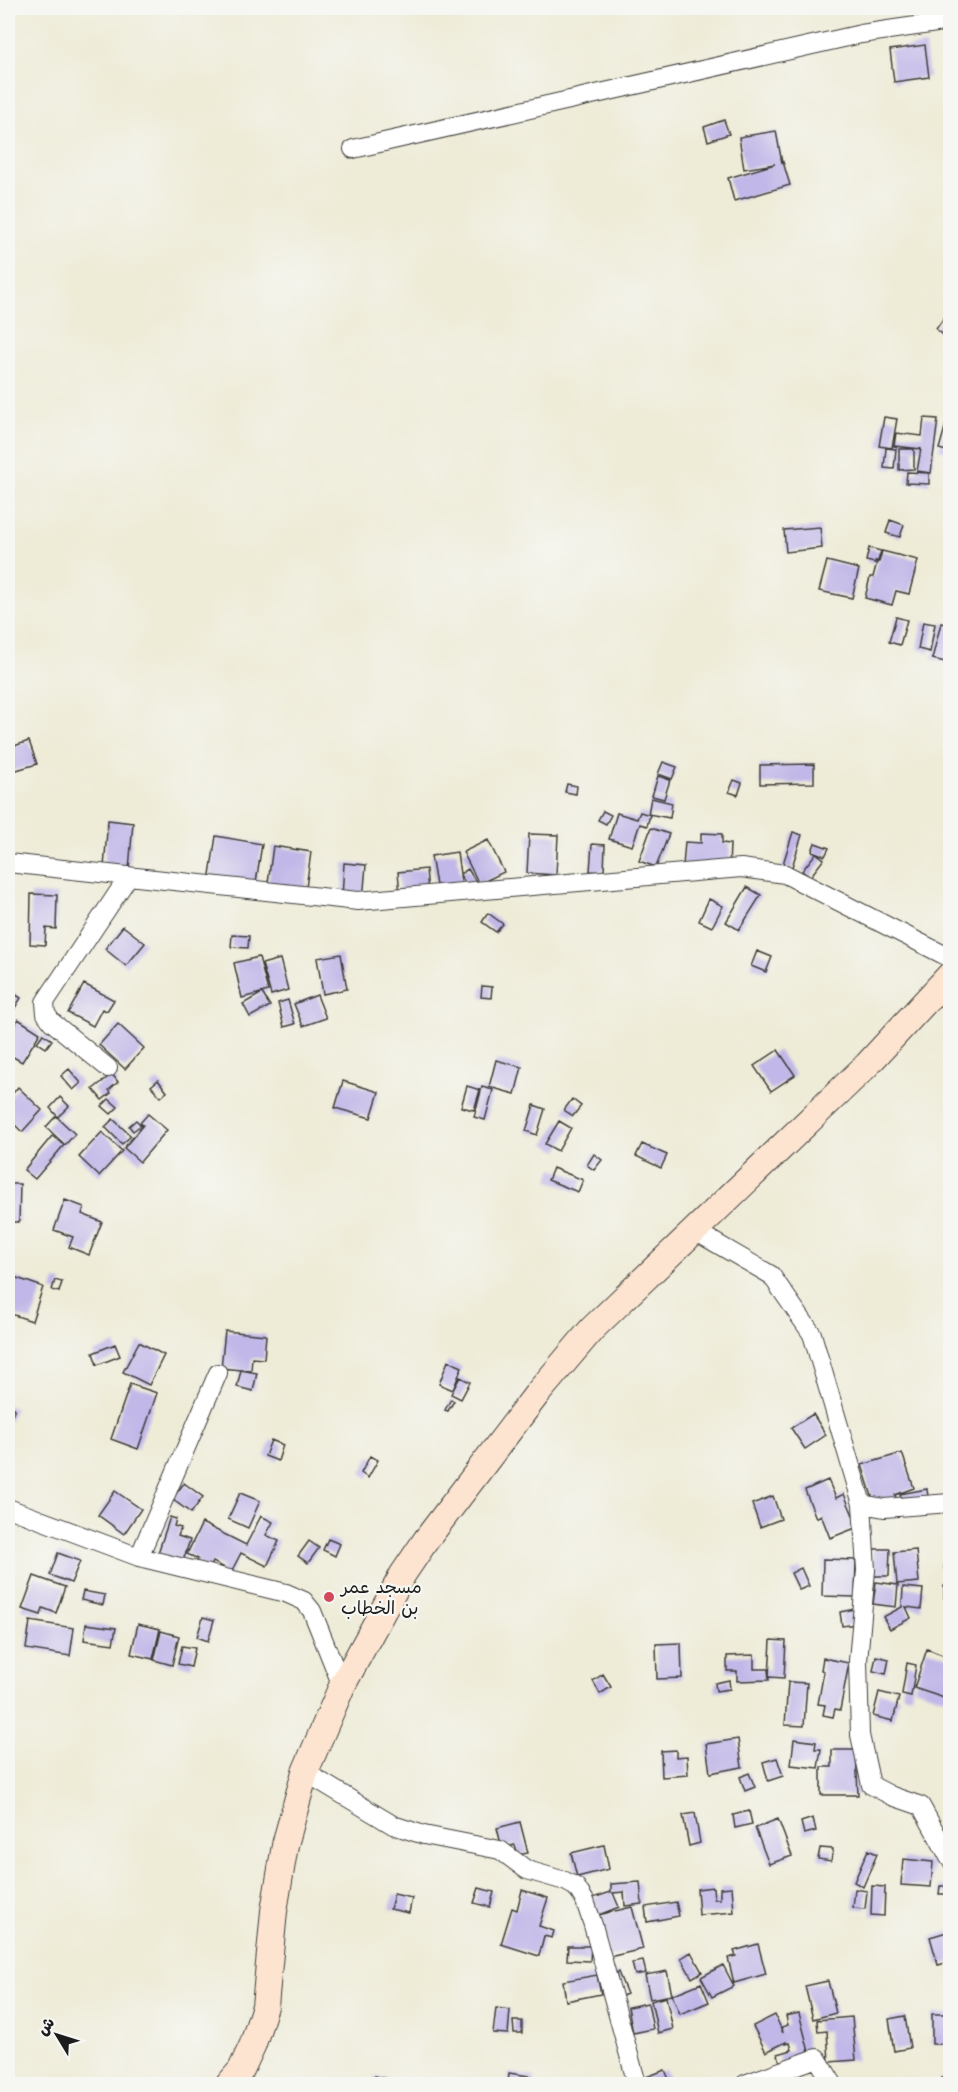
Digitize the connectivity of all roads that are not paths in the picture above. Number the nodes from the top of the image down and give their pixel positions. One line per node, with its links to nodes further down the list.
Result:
1 (951, 21): 2 (street)
2 (353, 149)
3 (8, 863): 4 (street)
4 (129, 876): 5 (street); 7 (street)
5 (951, 958)
6 (951, 975): 8 (main road)
7 (108, 1068)
8 (695, 1231): 11 (street); 14 (main road)
9 (218, 1373): 13 (street)
10 (951, 1503): 11 (street)
11 (862, 1504): 16 (street)
12 (8, 1508): 13 (street)
13 (139, 1557): 14 (street)
14 (342, 1686): 15 (main road)
15 (305, 1772): 17 (main road); 18 (street)
16 (951, 1859)
17 (230, 2085)
18 (637, 2085)
19 (745, 2085): 20 (street)
20 (832, 2085)

